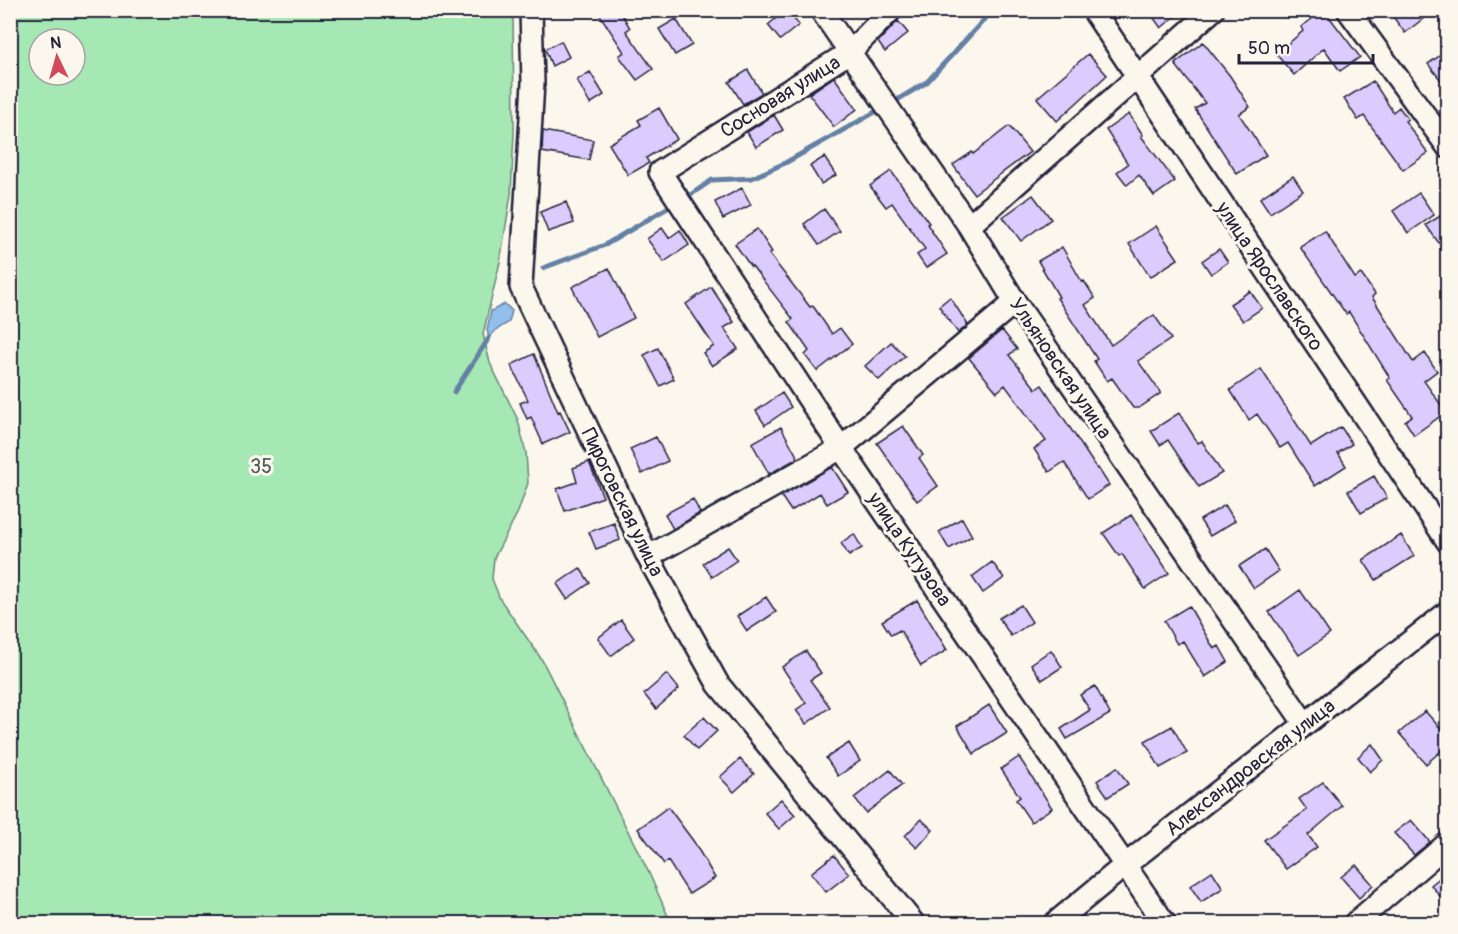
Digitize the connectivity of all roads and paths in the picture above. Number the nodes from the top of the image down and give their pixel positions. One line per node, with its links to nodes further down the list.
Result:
1 (531, 10): 15 (street, Пироговская улица)
2 (821, 10): 7 (street, Ульяновская улица)
3 (891, 10): 7 (street, Сосновая улица)
4 (1093, 10): 8 (street, улица Ярославского)
5 (1213, 10): 8 (street)
6 (1348, 10): 9 (street)
7 (850, 51): 10 (street, Сосновая улица); 11 (street, Ульяновская улица)
8 (1138, 77): 11 (street); 14 (street, улица Ярославского)
9 (1448, 147)
10 (660, 172): 13 (street, улица Кутузова)
11 (969, 226): 12 (street, Ульяновская улица)
12 (1015, 302): 13 (street); 17 (street, Ульяновская улица)
13 (842, 448): 15 (street); 19 (street, улица Кутузова)
14 (1448, 542)
15 (648, 557): 20 (street, Пироговская улица)
16 (1448, 612): 17 (street, Александровская улица)
17 (1305, 724): 19 (street, Александровская улица)
18 (1448, 843): 23 (street)
19 (1124, 866): 21 (street, Александровская улица); 22 (street, улица Кутузова)
20 (914, 924)
21 (1054, 924)
22 (1165, 924)
23 (1354, 924)

